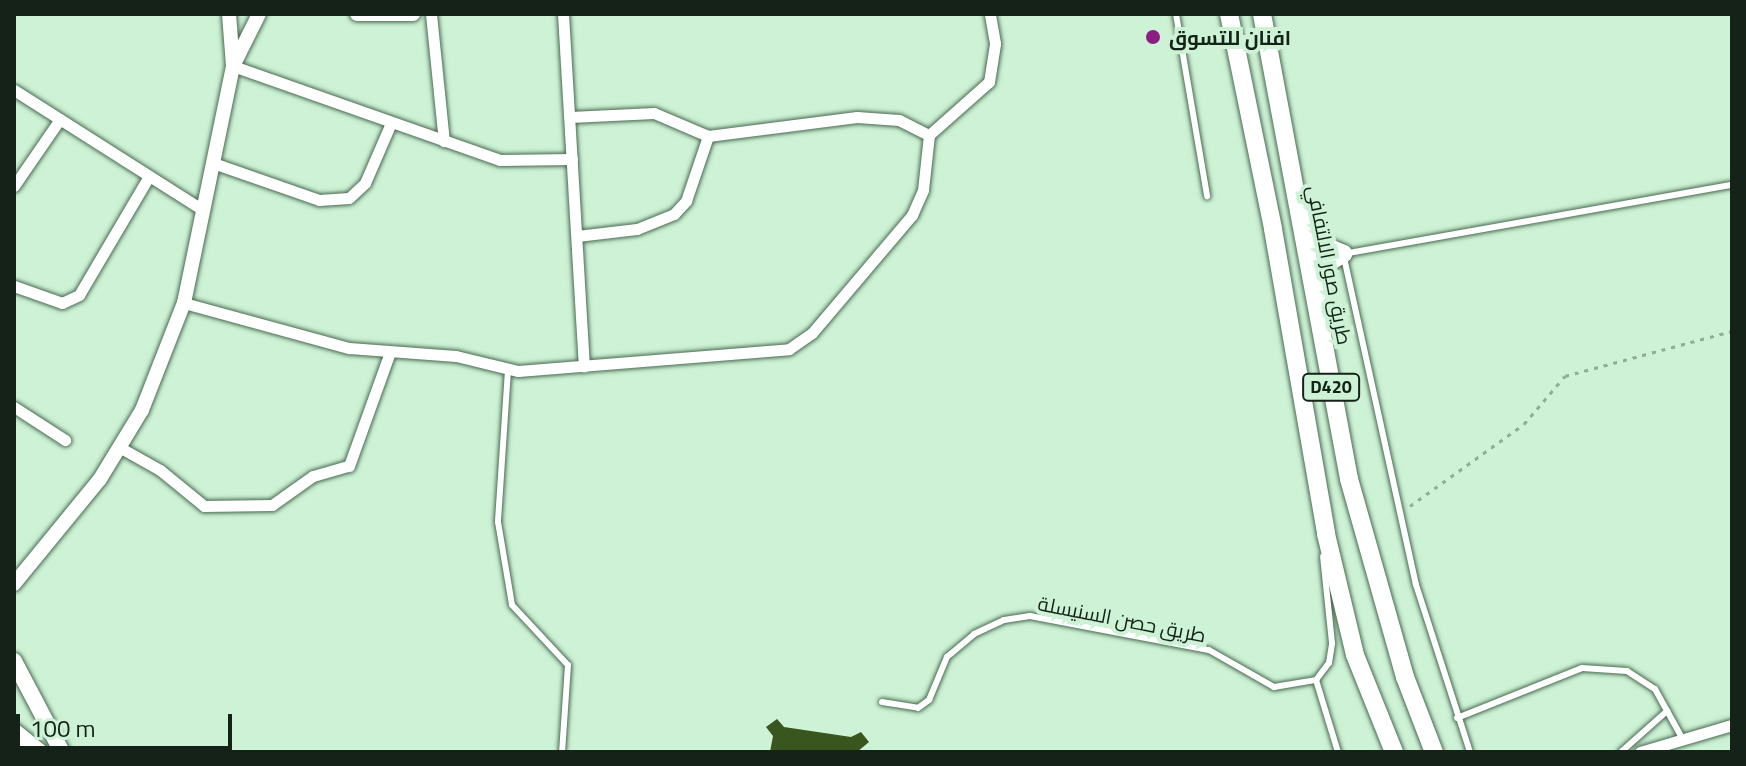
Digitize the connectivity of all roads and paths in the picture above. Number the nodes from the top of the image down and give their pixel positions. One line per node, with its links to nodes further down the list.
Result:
1 (229, 14): 11 (street)
2 (259, 14): 11 (street)
3 (357, 14): 4 (street)
4 (413, 14)
5 (431, 14): 18 (street)
6 (563, 14): 13 (street)
7 (990, 14): 16 (street)
8 (1176, 14): 25 (lane)
9 (1229, 14): 40 (main road, D420)
10 (1262, 14): 21 (main road, طريق صور الالتفافي / D420)
11 (233, 66): 15 (street); 20 (street)
12 (14, 90): 14 (street)
13 (570, 117): 17 (street); 19 (street)
14 (60, 119): 22 (street); 24 (street)
15 (391, 123): 18 (street); 20 (street)
16 (929, 135): 17 (street); 33 (street)
17 (708, 136): 27 (street)
18 (444, 141): 19 (street)
19 (572, 159): 27 (street)
20 (213, 163): 26 (street)
21 (1291, 172): 28 (main road); 35 (main road, طريق صور الالتفافي / D420)
22 (149, 176): 26 (street); 29 (street)
23 (1732, 185): 28 (lane)
24 (14, 186)
25 (1207, 196)
26 (203, 210): 30 (street)
27 (577, 236): 33 (street)
28 (1343, 254): 35 (main road); 39 (lane)
29 (14, 286)
30 (184, 303): 32 (street); 38 (street)
31 (1732, 331): 39 (path)
32 (390, 352): 34 (street); 38 (street)
33 (584, 366): 34 (street)
34 (508, 370): 51 (lane)
35 (1330, 385): 56 (main road, طريق صور الالتفافي / D420)
36 (14, 407): 37 (street)
37 (65, 440)
38 (119, 447): 41 (street)
39 (1401, 513): 46 (lane)
40 (1322, 516): 43 (lane); 55 (main road, D420)
41 (14, 584)
42 (14, 661): 53 (main road)
43 (1316, 680): 44 (lane, طريق حصن السنيسلة); 54 (lane)
44 (882, 702)
45 (1667, 711): 46 (lane); 49 (lane); 58 (lane)
46 (1457, 718): 57 (lane)
47 (1732, 725): 49 (street)
48 (14, 731): 52 (main road)
49 (1682, 738): 50 (street)
50 (1662, 743): 59 (street); 60 (street)
51 (565, 751)
52 (40, 752)
53 (62, 752)
54 (1338, 752)
55 (1394, 752)
56 (1434, 752)
57 (1470, 752)
58 (1621, 752)
59 (1640, 752)
60 (1651, 752)

